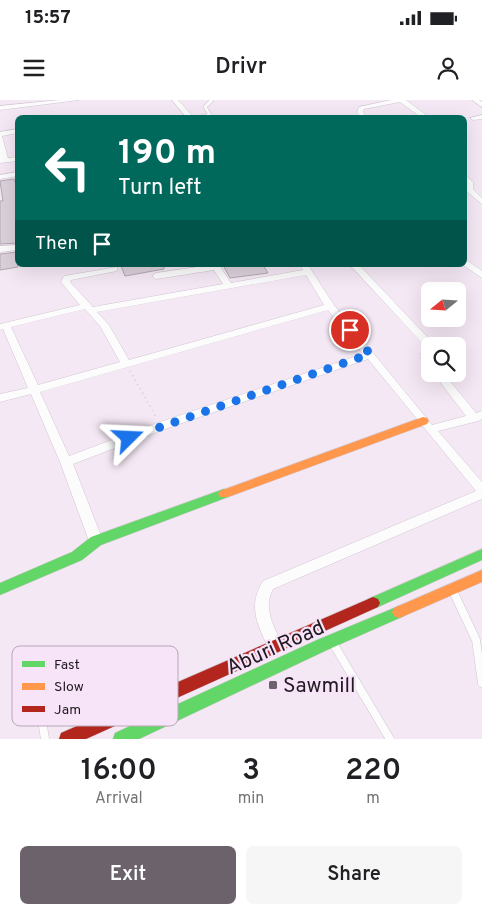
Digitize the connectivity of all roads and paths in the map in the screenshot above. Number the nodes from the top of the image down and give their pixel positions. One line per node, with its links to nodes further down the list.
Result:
1 (76, 100): 7 (street)
2 (175, 100): 8 (street)
3 (212, 100): 9 (lane)
4 (401, 100): 10 (street); 11 (street)
5 (475, 100): 6 (street)
6 (482, 104)
7 (0, 108)
8 (189, 115)
9 (210, 115)
10 (362, 115)
11 (423, 115)
12 (482, 117): 13 (street)
13 (473, 118)
14 (15, 132): 15 (street)
15 (0, 135): 17 (street)
16 (15, 159): 17 (street)
17 (2, 160)
18 (15, 174): 19 (street)
19 (0, 177)
20 (467, 190): 21 (street)
21 (482, 202)
22 (15, 247): 23 (street)
23 (0, 249)
24 (467, 264): 30 (street)
25 (209, 267): 31 (street)
26 (216, 267): 32 (street)
27 (356, 267): 36 (street)
28 (306, 268): 32 (street); 33 (street)
29 (114, 269): 34 (street)
30 (482, 275)
31 (156, 276)
32 (229, 286): 34 (street)
33 (330, 306): 37 (street); 38 (street)
34 (88, 308): 35 (street); 38 (street)
35 (3, 326): 40 (street)
36 (422, 337)
37 (370, 354): 43 (street); 44 (street)
38 (126, 364): 40 (street); 44 (path)
39 (446, 382): 42 (street)
40 (34, 390): 41 (street); 45 (street)
41 (0, 398)
42 (478, 416): 43 (street)
43 (426, 425): 46 (street); 47 (main road)
44 (161, 426): 45 (street)
45 (66, 462): 47 (street)
46 (482, 492): 53 (street)
47 (96, 541): 50 (main road)
48 (482, 554): 53 (main road, Aburi Road)
49 (482, 576): 51 (main road, Aburi Road)
50 (0, 589)
51 (452, 589): 52 (main road, Aburi Road); 54 (lane)
52 (332, 641): 56 (main road, Aburi Road); 63 (lane)
53 (275, 646): 55 (main road, Aburi Road)
54 (482, 683)
55 (178, 689)
56 (178, 713)
57 (43, 726): 60 (lane)
58 (96, 726): 61 (main road, Aburi Road)
59 (149, 726): 62 (main road, Aburi Road)
60 (45, 739)
61 (67, 739)
62 (121, 739)
63 (390, 739)

